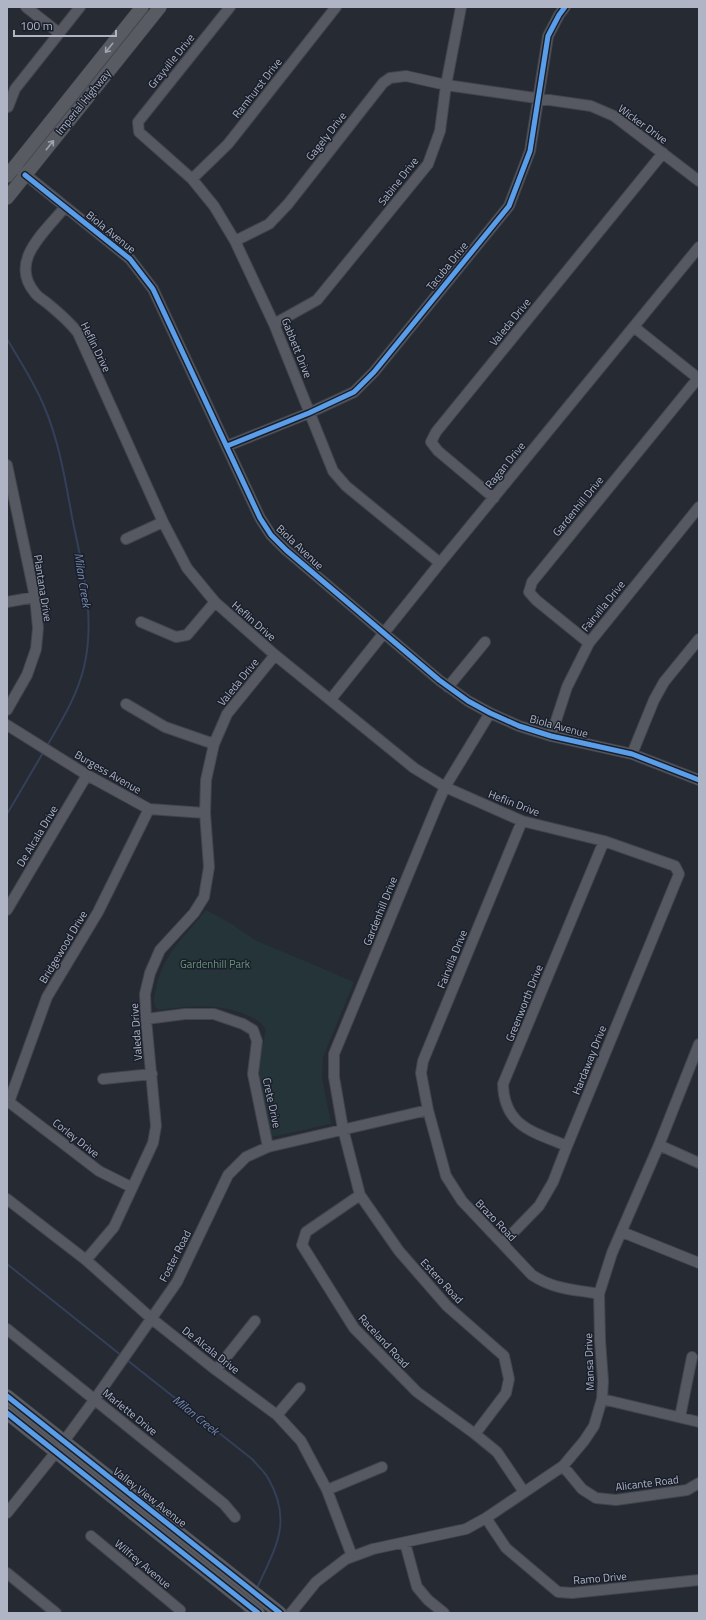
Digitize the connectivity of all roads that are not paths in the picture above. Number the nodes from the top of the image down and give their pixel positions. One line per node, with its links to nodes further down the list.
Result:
1 (26, 7): 9 (street)
2 (80, 7): 9 (street)
3 (142, 7): 15 (main road, Imperial Highway, one-way to 15)
4 (160, 7): 16 (main road, Imperial Highway, one-way to 4)
5 (230, 7): 13 (street, Grayville Drive)
6 (336, 7): 17 (street, Ramhurst Drive)
7 (461, 7): 10 (street, Sabine Drive)
8 (565, 7): 11 (street, Tacuba Drive)
9 (59, 34): 12 (street)
10 (446, 85): 11 (street, Wicker Drive); 21 (street, Gagely Drive); 23 (street, Sabine Drive)
11 (538, 98): 14 (street, Wicker Drive); 26 (street, Tacuba Drive)
12 (8, 107)
13 (139, 132): 17 (street, Gabbett Drive)
14 (663, 153): 18 (street, Wicker Drive); 29 (street, Valeda Drive)
15 (11, 171): 16 (street, Biola Avenue)
16 (25, 175): 19 (main road, Imperial Highway); 20 (street, Biola Avenue)
17 (192, 179): 21 (street, Gabbett Drive)
18 (699, 181)
19 (7, 198)
20 (65, 207): 27 (street, Biola Avenue); 32 (street, Heflin Drive)
21 (235, 241): 23 (street, Gabbett Drive)
22 (699, 247): 24 (street, Ragan Drive)
23 (274, 324): 26 (street, Gabbett Drive)
24 (634, 327): 25 (street); 29 (street, Ragan Drive)
25 (699, 378): 42 (street, Gardenhill Drive)
26 (309, 413): 27 (street, Tacuba Drive); 34 (street, Gabbett Drive)
27 (227, 446): 39 (street, Biola Avenue)
28 (7, 465): 31 (street, Plantana Drive)
29 (494, 498): 34 (street, Ragan Drive)
30 (699, 507): 42 (street, Fairvilla Drive)
31 (12, 512): 35 (street, Plantana Drive)
32 (163, 522): 33 (street); 37 (street, Heflin Drive)
33 (126, 539)
34 (440, 562): 39 (street, Ragan Drive)
35 (35, 597): 36 (street); 47 (street, Plantana Drive)
36 (7, 602)
37 (215, 602): 38 (street); 43 (street, Heflin Drive)
38 (141, 622)
39 (384, 633): 44 (street, Biola Avenue); 45 (street, Ragan Drive)
40 (699, 639): 52 (street)
41 (485, 642): 44 (street)
42 (588, 643): 50 (street, Fairvilla Drive)
43 (276, 655): 45 (street, Heflin Drive); 51 (street, Valeda Drive)
44 (448, 687): 48 (street, Biola Avenue)
45 (330, 699): 55 (street, Heflin Drive)
46 (126, 704): 51 (street)
47 (7, 710)
48 (490, 713): 50 (street, Biola Avenue); 55 (street, Gardenhill Drive)
49 (7, 725): 53 (street, Burgess Avenue)
50 (551, 736): 52 (street, Biola Avenue)
51 (214, 744): 57 (street, Valeda Drive)
52 (632, 754): 54 (street, Biola Avenue)
53 (87, 775): 56 (street, Burgess Avenue); 61 (street, De Alcala Drive)
54 (699, 780)
55 (445, 787): 58 (street, Heflin Drive); 68 (street, Gardenhill Drive)
56 (149, 809): 57 (street, Burgess Avenue); 66 (street, Bridgewood Drive)
57 (205, 813): 62 (street, Valeda Drive)
58 (522, 821): 59 (street, Heflin Drive); 67 (street, Fairvilla Drive)
59 (604, 841): 60 (street, Heflin Drive); 70 (street, Greenworth Drive)
60 (679, 874): 70 (street, Hardaway Drive)
61 (7, 910)
62 (146, 1019): 64 (street, Valeda Drive); 71 (street, Crete Drive)
63 (699, 1044): 69 (street, Mansa Drive)
64 (152, 1074): 65 (street); 73 (street, Valeda Drive)
65 (103, 1079)
66 (9, 1102): 73 (street, Corley Drive)
67 (428, 1110): 68 (street, Foster Road); 77 (street, Brazo Road)
68 (343, 1129): 71 (street, Foster Road); 74 (street, Estero Road)
69 (659, 1144): 72 (street); 76 (street, Mansa Drive)
70 (567, 1146): 77 (street, Hardaway Drive)
71 (268, 1147): 81 (street, Foster Road)
72 (699, 1162)
73 (131, 1187): 78 (street, Valeda Drive)
74 (360, 1195): 94 (street, Estero Road); 94 (street, Raceland Road)
75 (7, 1199): 78 (street, De Alcala Drive)
76 (622, 1232): 79 (street); 80 (street, Mansa Drive)
77 (503, 1243): 80 (street, Brazo Road)
78 (86, 1260): 81 (street, De Alcala Drive)
79 (699, 1264)
80 (599, 1294): 89 (street, Mansa Drive)
81 (152, 1319): 85 (street, De Alcala Drive); 88 (street, Foster Road)
82 (255, 1321): 85 (street)
83 (7, 1329): 88 (street, Marlette Drive)
84 (692, 1357): 92 (street)
85 (216, 1370): 91 (street, De Alcala Drive)
86 (300, 1388): 91 (street)
87 (7, 1396): 95 (main road, Valley View Avenue)
88 (95, 1399): 95 (street, Foster Road); 102 (street, Marlette Drive)
89 (602, 1399): 92 (street); 96 (street, Mansa Drive)
90 (7, 1413): 95 (main road, Valley View Avenue)
91 (278, 1415): 99 (street, De Alcala Drive)
92 (680, 1417): 93 (street)
93 (699, 1422)
94 (476, 1434): 100 (street, Raceland Road)
95 (60, 1447): 101 (street, Foster Road); 109 (main road, Valley View Avenue); 113 (main road, Valley View Avenue)
96 (563, 1466): 98 (street, Alicante Road); 100 (street, Mansa Drive)
97 (382, 1467): 99 (street)
98 (699, 1483)
99 (327, 1490): 106 (street, De Alcala Drive)
100 (524, 1492): 103 (street, Mansa Drive)
101 (7, 1513)
102 (235, 1517)
103 (486, 1518): 105 (street, Mansa Drive); 108 (street, Ramo Drive)
104 (91, 1536): 111 (street, Wilfrey Avenue)
105 (406, 1543): 106 (street, Mansa Drive); 114 (street)
106 (352, 1556): 110 (street, Mansa Drive)
107 (7, 1573): 112 (street)
108 (699, 1580)
109 (252, 1608)
110 (296, 1611)
111 (180, 1612)
112 (56, 1613)
113 (280, 1613)
114 (444, 1613)

